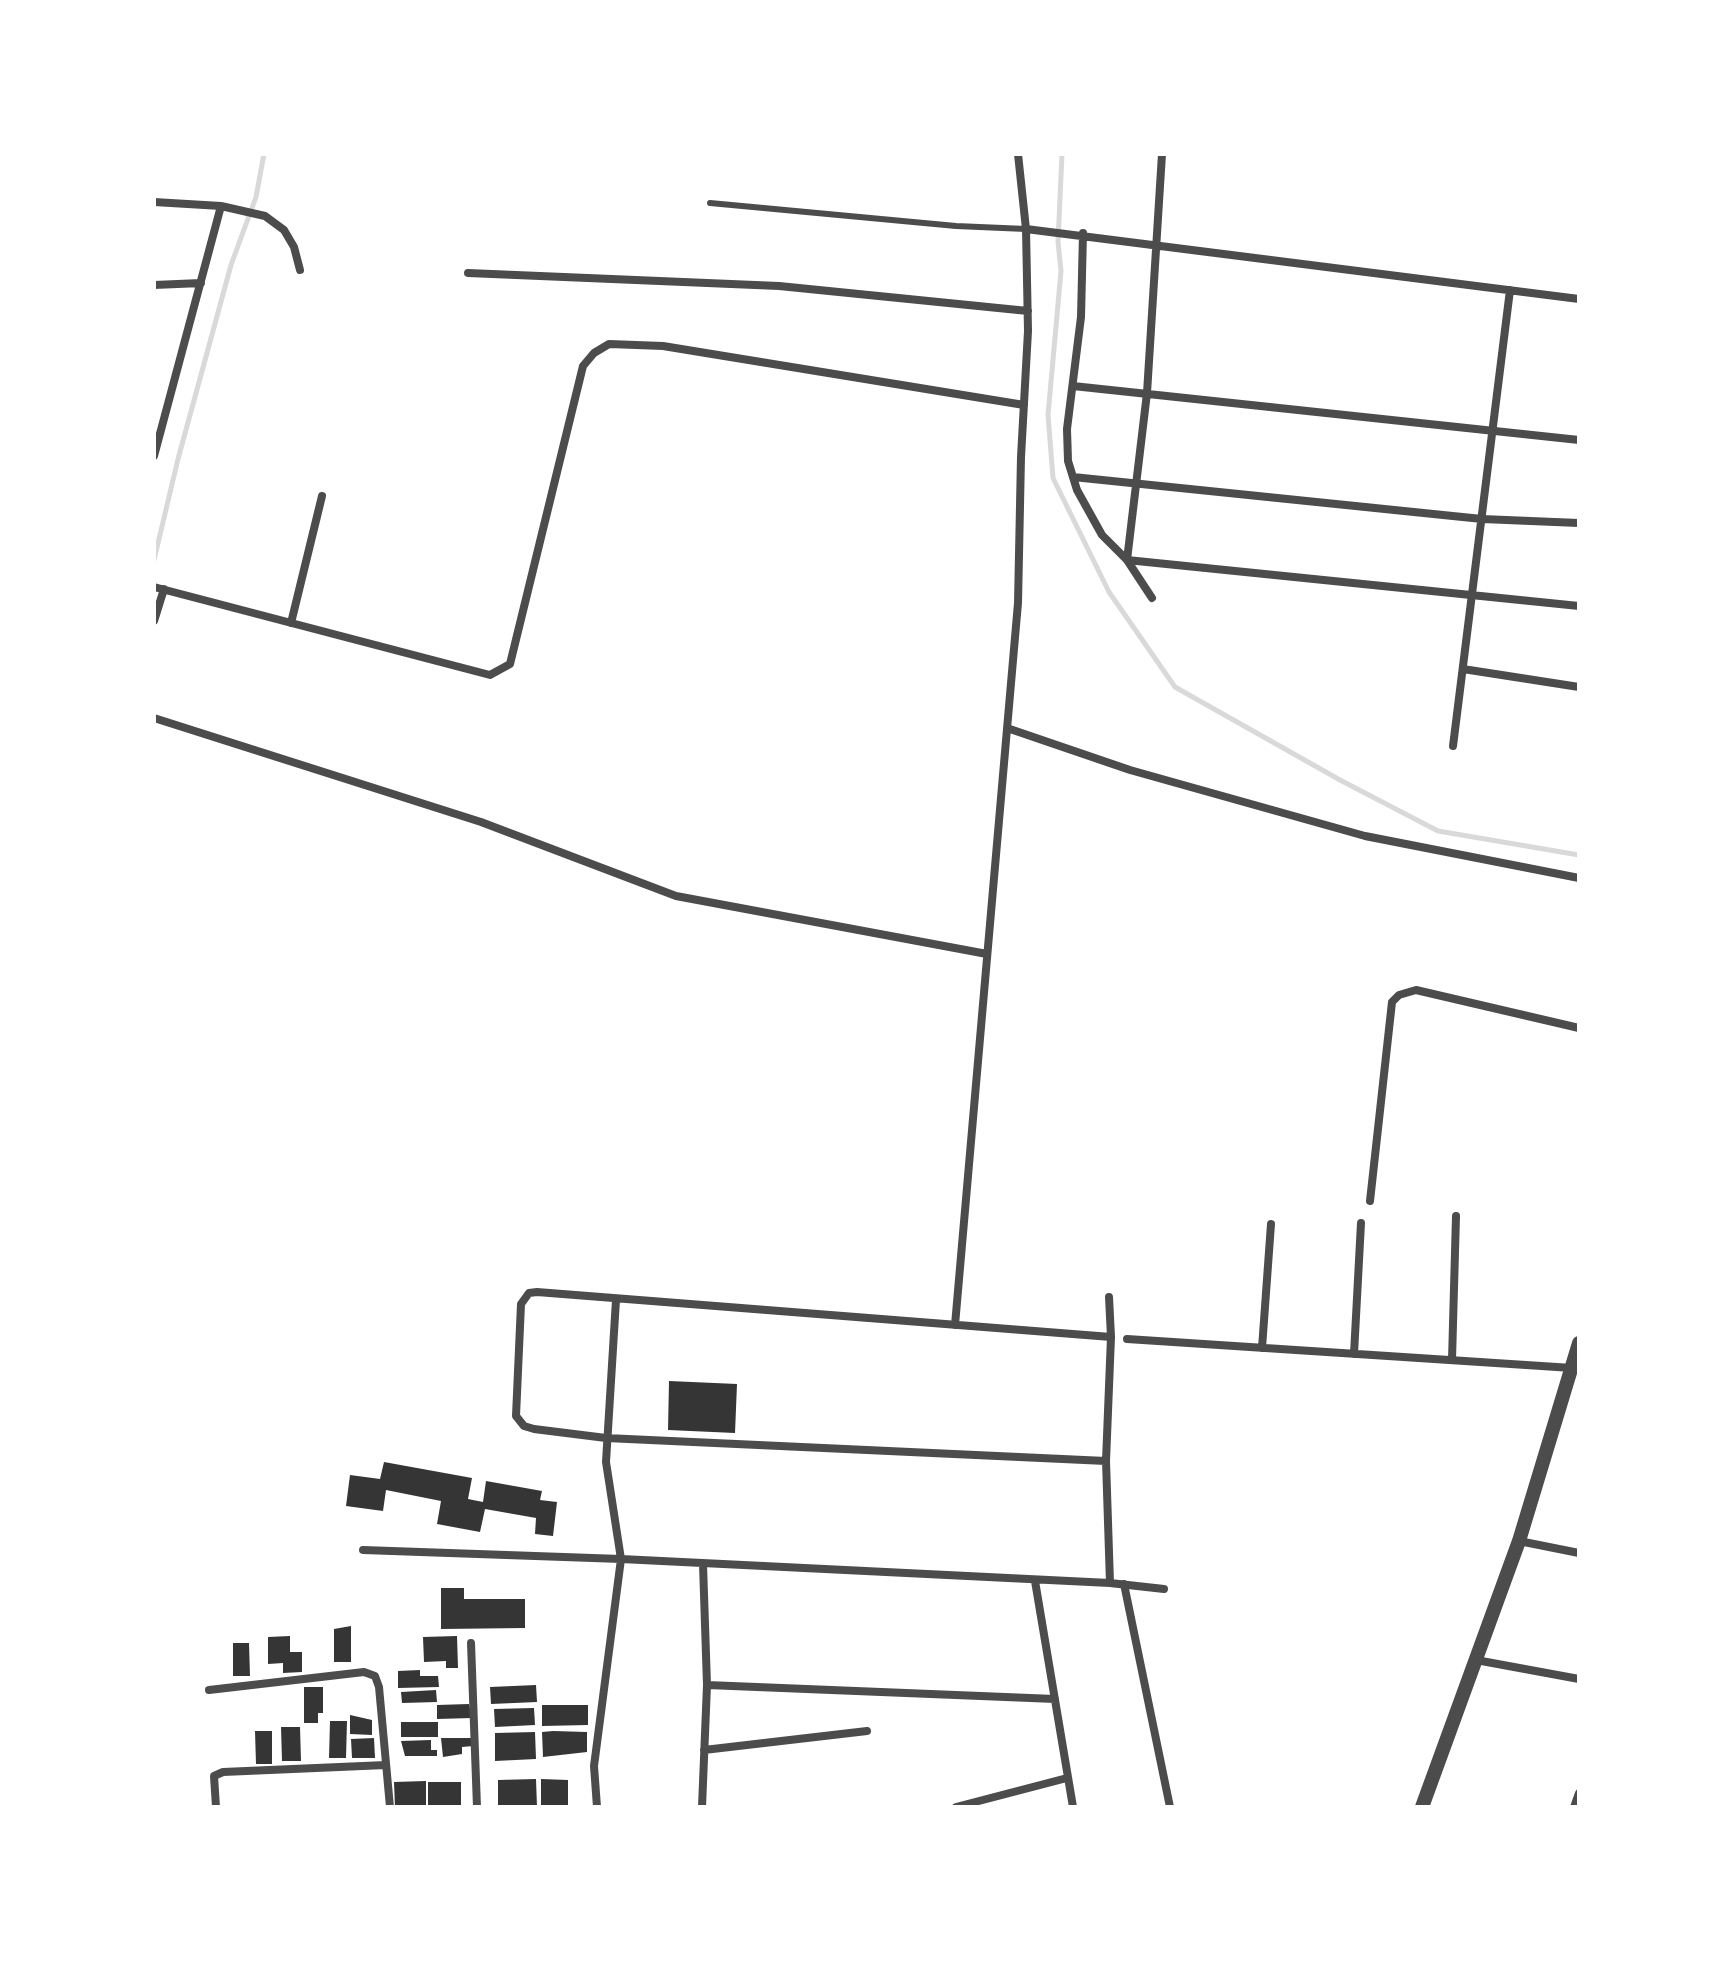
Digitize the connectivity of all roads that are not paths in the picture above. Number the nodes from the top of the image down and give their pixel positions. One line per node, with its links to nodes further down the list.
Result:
1 (1018, 154): 6 (street)
2 (1162, 154): 8 (street)
3 (154, 202): 5 (street)
4 (710, 203): 6 (lane)
5 (221, 206): 9 (street); 11 (street)
6 (1026, 229): 7 (street); 15 (street)
7 (1083, 233): 8 (street); 16 (street)
8 (1156, 245): 13 (street); 17 (street)
9 (300, 270)
10 (468, 273): 15 (street)
11 (201, 283): 12 (street); 21 (street)
12 (154, 285)
13 (1510, 290): 14 (street); 19 (street)
14 (1579, 299)
15 (1028, 311): 18 (street)
16 (1073, 386): 17 (street); 22 (street)
17 (1147, 393): 19 (street); 23 (street)
18 (1024, 405): 33 (street); 37 (street)
19 (1492, 433): 20 (street); 25 (street)
20 (1579, 440)
21 (154, 456)
22 (1073, 477): 23 (street); 27 (street)
23 (1137, 485): 25 (street); 27 (street)
24 (322, 496): 33 (street)
25 (1482, 519): 26 (street); 29 (street)
26 (1579, 523)
27 (1127, 560): 29 (street); 30 (street)
28 (159, 588): 32 (street); 33 (street)
29 (1472, 596): 31 (street); 34 (street)
30 (1152, 598)
31 (1579, 606)
32 (154, 621)
33 (291, 623)
34 (1463, 669): 35 (street); 38 (street)
35 (1579, 687)
36 (154, 718): 40 (street)
37 (1007, 728): 39 (street); 40 (street)
38 (1453, 746)
39 (1579, 878)
40 (987, 954): 48 (street)
41 (1579, 1028): 42 (street)
42 (1370, 1201)
43 (1456, 1216): 54 (street)
44 (1361, 1223): 53 (street)
45 (1271, 1224): 52 (street)
46 (1109, 1297): 49 (street)
47 (616, 1300): 48 (street); 56 (street); 56 (street)
48 (955, 1325): 49 (street)
49 (1111, 1337): 57 (street)
50 (1127, 1339): 52 (street)
51 (1579, 1343): 55 (street)
52 (1262, 1348): 53 (street)
53 (1354, 1354): 54 (street)
54 (1452, 1360): 55 (street)
55 (1572, 1368): 58 (street)
56 (606, 1438): 57 (street); 61 (street)
57 (1106, 1461): 64 (street)
58 (1519, 1541): 60 (street); 68 (street)
59 (363, 1550): 61 (street)
60 (1579, 1553)
61 (621, 1559): 62 (street); 81 (street)
62 (703, 1564): 63 (street); 70 (street)
63 (1035, 1581): 64 (street); 72 (street)
64 (1110, 1583): 65 (street)
65 (1124, 1584): 66 (street); 85 (street)
66 (1164, 1589)
67 (471, 1643): 80 (street)
68 (1476, 1660): 69 (street); 86 (street)
69 (1579, 1679)
70 (707, 1685): 72 (street); 74 (street)
71 (209, 1690): 75 (street)
72 (1055, 1699): 76 (street)
73 (867, 1731): 74 (street)
74 (704, 1750): 82 (street)
75 (386, 1765): 78 (street); 79 (street)
76 (1067, 1778): 83 (street); 84 (street)
77 (1579, 1795): 87 (street)
78 (216, 1807)
79 (390, 1807)
80 (477, 1807)
81 (597, 1807)
82 (702, 1807)
83 (956, 1807)
84 (1073, 1807)
85 (1170, 1807)
86 (1422, 1807)
87 (1574, 1807)

